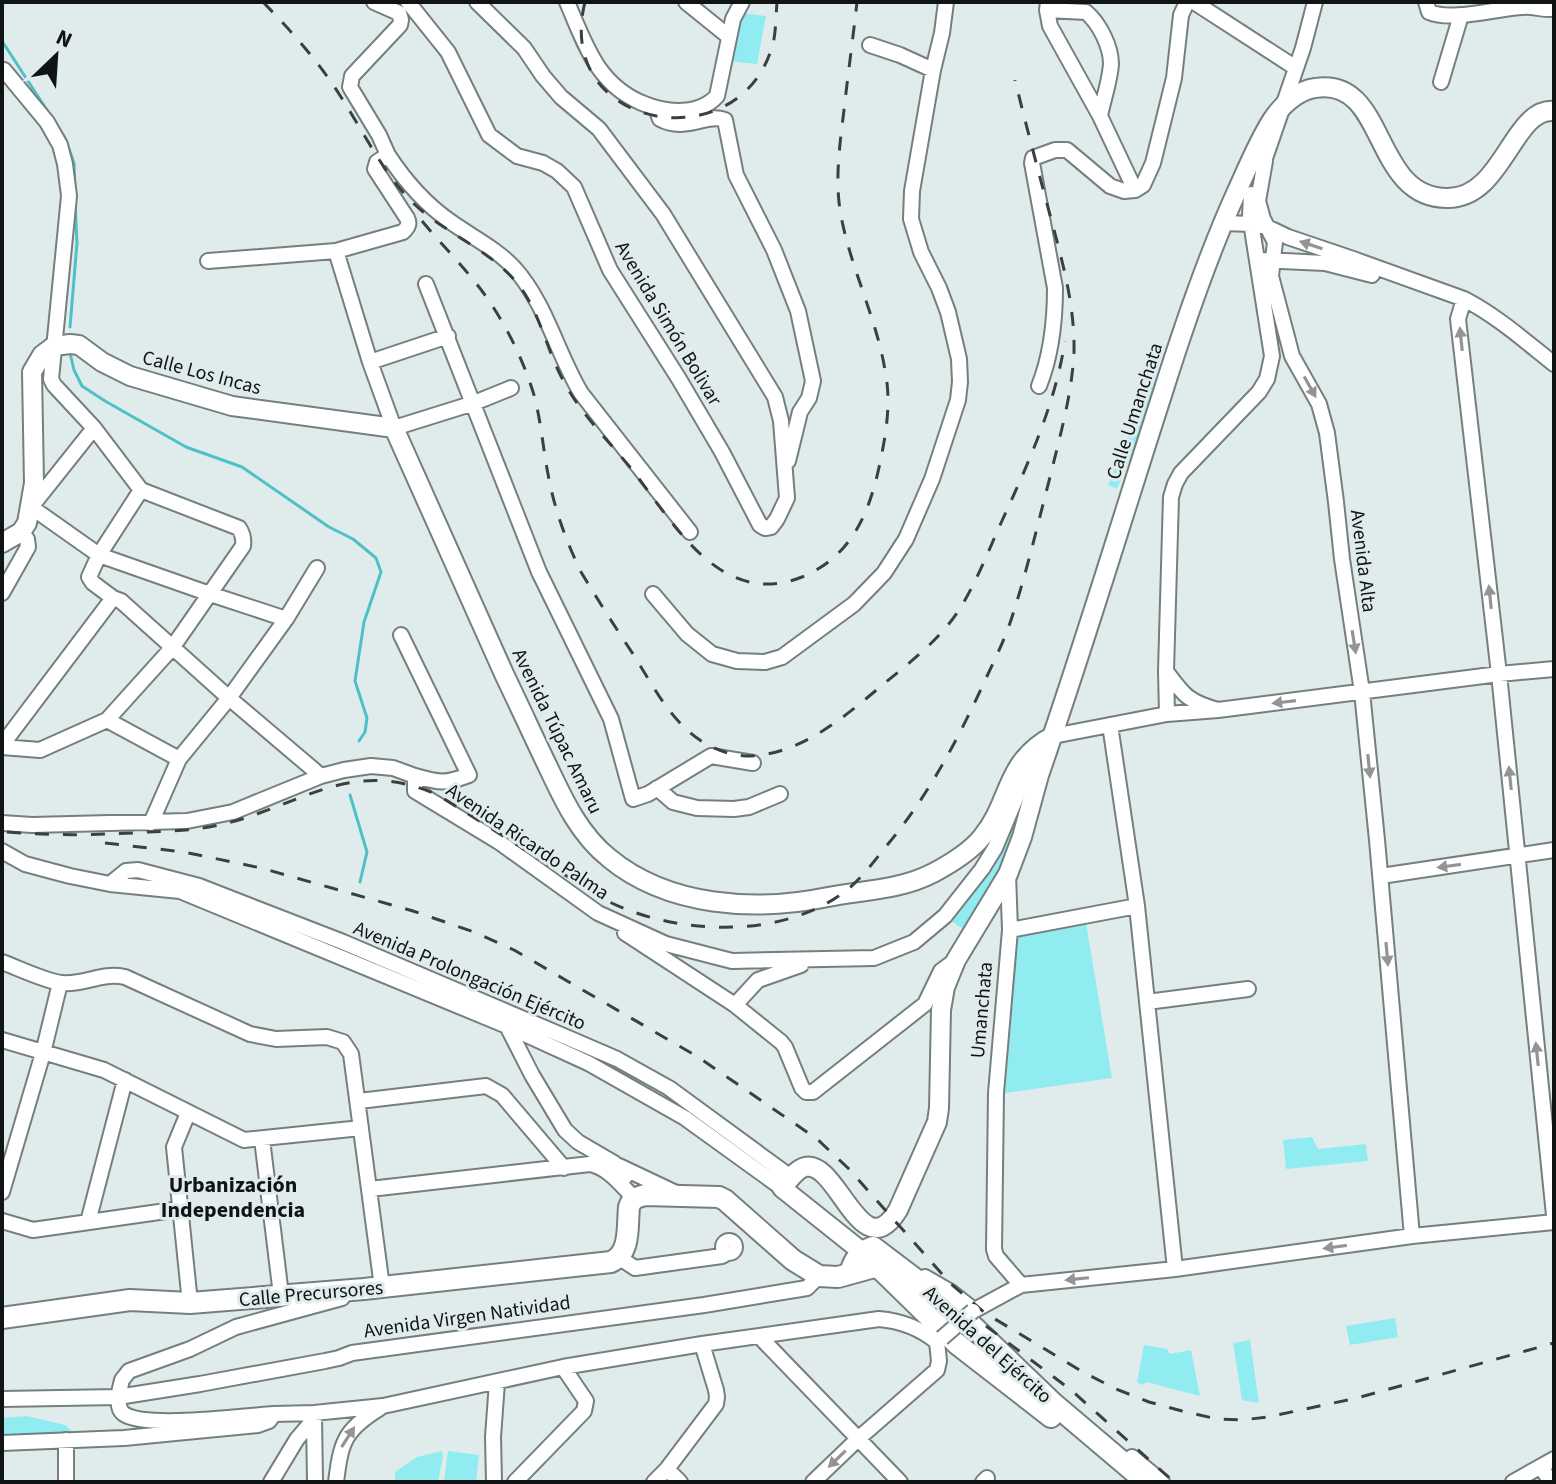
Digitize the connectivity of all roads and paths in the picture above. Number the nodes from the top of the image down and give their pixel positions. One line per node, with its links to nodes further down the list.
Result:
1 (374, 2): 26 (street)
2 (408, 2): 49 (street, Avenida Simón Bolivar)
3 (477, 2): 46 (street)
4 (567, 2): 22 (street)
5 (686, 2): 16 (street)
6 (742, 2): 16 (street)
7 (946, 2): 20 (street)
8 (1187, 2): 27 (street)
9 (1194, 2): 18 (street)
10 (1315, 2): 18 (street)
11 (1426, 2): 15 (street)
12 (1528, 5): 14 (street); 15 (street)
13 (1047, 6): 25 (street); 25 (street)
14 (1554, 9)
15 (1461, 15): 21 (street)
16 (728, 36): 22 (street)
17 (870, 45): 20 (street)
18 (1296, 68): 23 (street)
19 (4, 70): 36 (street)
20 (933, 70): 59 (street)
21 (1441, 82)
22 (656, 108): 45 (street)
23 (1281, 109): 24 (main road); 28 (main road, Calle Umanchata); 29 (street)
24 (1554, 111)
25 (1100, 116): 27 (street)
26 (388, 155): 30 (street); 53 (street)
27 (1135, 190): 42 (street)
28 (1223, 223): 29 (street); 73 (main road, Calle Umanchata)
29 (1259, 226): 31 (street); 34 (street, one-way to 29)
30 (338, 256): 32 (street); 38 (street, Avenida Túpac Amaru)
31 (1265, 260): 34 (street); 37 (street, Avenida Alta); 39 (street)
32 (208, 261)
33 (426, 284): 35 (street)
34 (1463, 302): 40 (street); 41 (street); 66 (street, one-way to 34)
35 (448, 336): 38 (street); 44 (street)
36 (54, 346): 47 (street); 48 (main road, Calle Los Incas); 51 (main road)
37 (1292, 356): 39 (street); 67 (street, Avenida Alta, one-way to 67)
38 (370, 362): 48 (street, Avenida Túpac Amaru)
39 (1271, 363): 65 (street)
40 (1554, 364)
41 (1554, 374)
42 (1039, 386)
43 (511, 388): 44 (street)
44 (474, 403): 48 (street); 79 (street)
45 (800, 412): 46 (street); 49 (street)
46 (781, 421): 49 (street)
47 (94, 428): 50 (street); 51 (street)
48 (394, 428): 73 (main road, Avenida Túpac Amaru)
49 (785, 473)
50 (141, 490): 55 (street); 58 (street)
51 (31, 507): 52 (main road); 55 (street)
52 (21, 532): 54 (main road); 57 (street)
53 (690, 532)
54 (2, 543)
55 (99, 555): 58 (street); 60 (street)
56 (317, 568): 61 (street)
57 (2, 593)
58 (210, 594): 61 (street); 63 (street)
59 (653, 594)
60 (113, 598): 63 (street); 74 (street)
61 (286, 619): 68 (street)
62 (401, 635): 78 (street)
63 (172, 648): 68 (street); 71 (street)
64 (1554, 669): 66 (street)
65 (1166, 671): 69 (street); 70 (street)
66 (1499, 674): 67 (street); 85 (street, one-way to 66)
67 (1362, 692): 69 (street, one-way to 69); 87 (street, Avenida Alta, one-way to 87)
68 (229, 698): 75 (street); 77 (street)
69 (1218, 710): 70 (street)
70 (1167, 714): 72 (street)
71 (107, 720): 74 (street); 75 (street)
72 (1110, 725): 73 (street); 89 (street)
73 (1046, 740): 86 (main road, Umanchata); 92 (street, Avenida Ricardo Palma)
74 (2, 746)
75 (179, 759): 82 (street)
76 (753, 763): 79 (street)
77 (321, 776): 78 (street); 82 (street)
78 (415, 776): 90 (street, Avenida Ricardo Palma)
79 (657, 788): 80 (street)
80 (780, 794)
81 (2, 823): 82 (street)
82 (151, 823)
83 (1554, 850): 85 (street)
84 (2, 851): 88 (street, Avenida Prolongación Ejército)
85 (1518, 856): 87 (street, one-way to 87); 115 (street, one-way to 85)
86 (1008, 874): 91 (street, Umanchata); 93 (main road)
87 (1381, 876): 119 (street, Avenida Alta, one-way to 119)
88 (110, 884): 99 (street, Avenida Prolongación Ejército); 109 (street, Avenida Prolongación Ejército)
89 (1137, 906): 91 (street); 97 (street)
90 (598, 913): 92 (street, Avenida Ricardo Palma); 98 (street)
91 (1010, 930): 125 (street, Umanchata)
92 (816, 960): 98 (street)
93 (956, 960): 98 (street); 109 (main road)
94 (2, 962): 95 (street)
95 (60, 983): 101 (street); 103 (street)
96 (1248, 989): 97 (street)
97 (1147, 1002): 123 (street)
98 (735, 1005)
99 (507, 1026): 107 (street); 109 (street, Avenida Prolongación Ejército)
100 (2, 1040): 101 (street)
101 (43, 1053): 102 (street); 111 (street)
102 (125, 1080): 104 (street); 117 (street)
103 (359, 1101): 105 (street); 108 (street)
104 (188, 1113): 106 (street); 114 (street)
105 (361, 1128): 106 (street); 110 (street)
106 (262, 1139): 127 (street)
107 (614, 1163): 112 (street); 113 (street)
108 (564, 1168): 110 (street); 113 (street)
109 (787, 1183): 121 (main road, Avenida del Ejército)
110 (370, 1189): 126 (street)
111 (2, 1192)
112 (683, 1196): 113 (main road); 124 (main road)
113 (638, 1197): 122 (main road)
114 (180, 1209): 117 (street); 128 (street)
115 (1554, 1215)
116 (2, 1221): 117 (street)
117 (88, 1222)
118 (1554, 1222): 119 (street)
119 (1412, 1236): 123 (street, one-way to 123)
120 (727, 1253): 122 (street)
121 (874, 1255): 124 (main road); 129 (street); 141 (main road, Avenida del Ejército); 157 (main road, Avenida del Ejército)
122 (620, 1258): 126 (main road, Calle Precursores)
123 (1175, 1269): 125 (street, one-way to 125)
124 (819, 1276): 136 (street, Avenida Virgen Natividad)
125 (1021, 1285): 129 (street)
126 (373, 1288): 127 (main road, Calle Precursores); 136 (street)
127 (281, 1295): 128 (main road, Calle Precursores)
128 (190, 1303): 130 (main road, Calle Precursores)
129 (974, 1310): 132 (street, bridge)
130 (2, 1318)
131 (759, 1336): 132 (street); 133 (street); 142 (street)
132 (940, 1340): 142 (street)
133 (702, 1344): 134 (street); 146 (street)
134 (563, 1367): 135 (street); 152 (street)
135 (497, 1382): 138 (street); 151 (street)
136 (118, 1397): 137 (street, Avenida Virgen Natividad); 139 (street)
137 (2, 1399)
138 (383, 1406): 140 (street); 150 (street, one-way to 138)
139 (274, 1414): 140 (street); 143 (street)
140 (314, 1415): 148 (street); 149 (street)
141 (1089, 1435): 158 (main road, Avenida del Ejército); 159 (street)
142 (859, 1438): 155 (street, one-way to 155); 156 (street)
143 (66, 1440): 144 (street); 147 (street)
144 (2, 1443)
145 (1547, 1463): 160 (street); 161 (street)
146 (667, 1469): 153 (street); 154 (street)
147 (66, 1482)
148 (271, 1482)
149 (315, 1482)
150 (336, 1482)
151 (494, 1482)
152 (515, 1482)
153 (654, 1482)
154 (680, 1482)
155 (813, 1482)
156 (900, 1482)
157 (1130, 1482)
158 (1146, 1482)
159 (1162, 1482)
160 (1513, 1482)
161 (1551, 1482)

